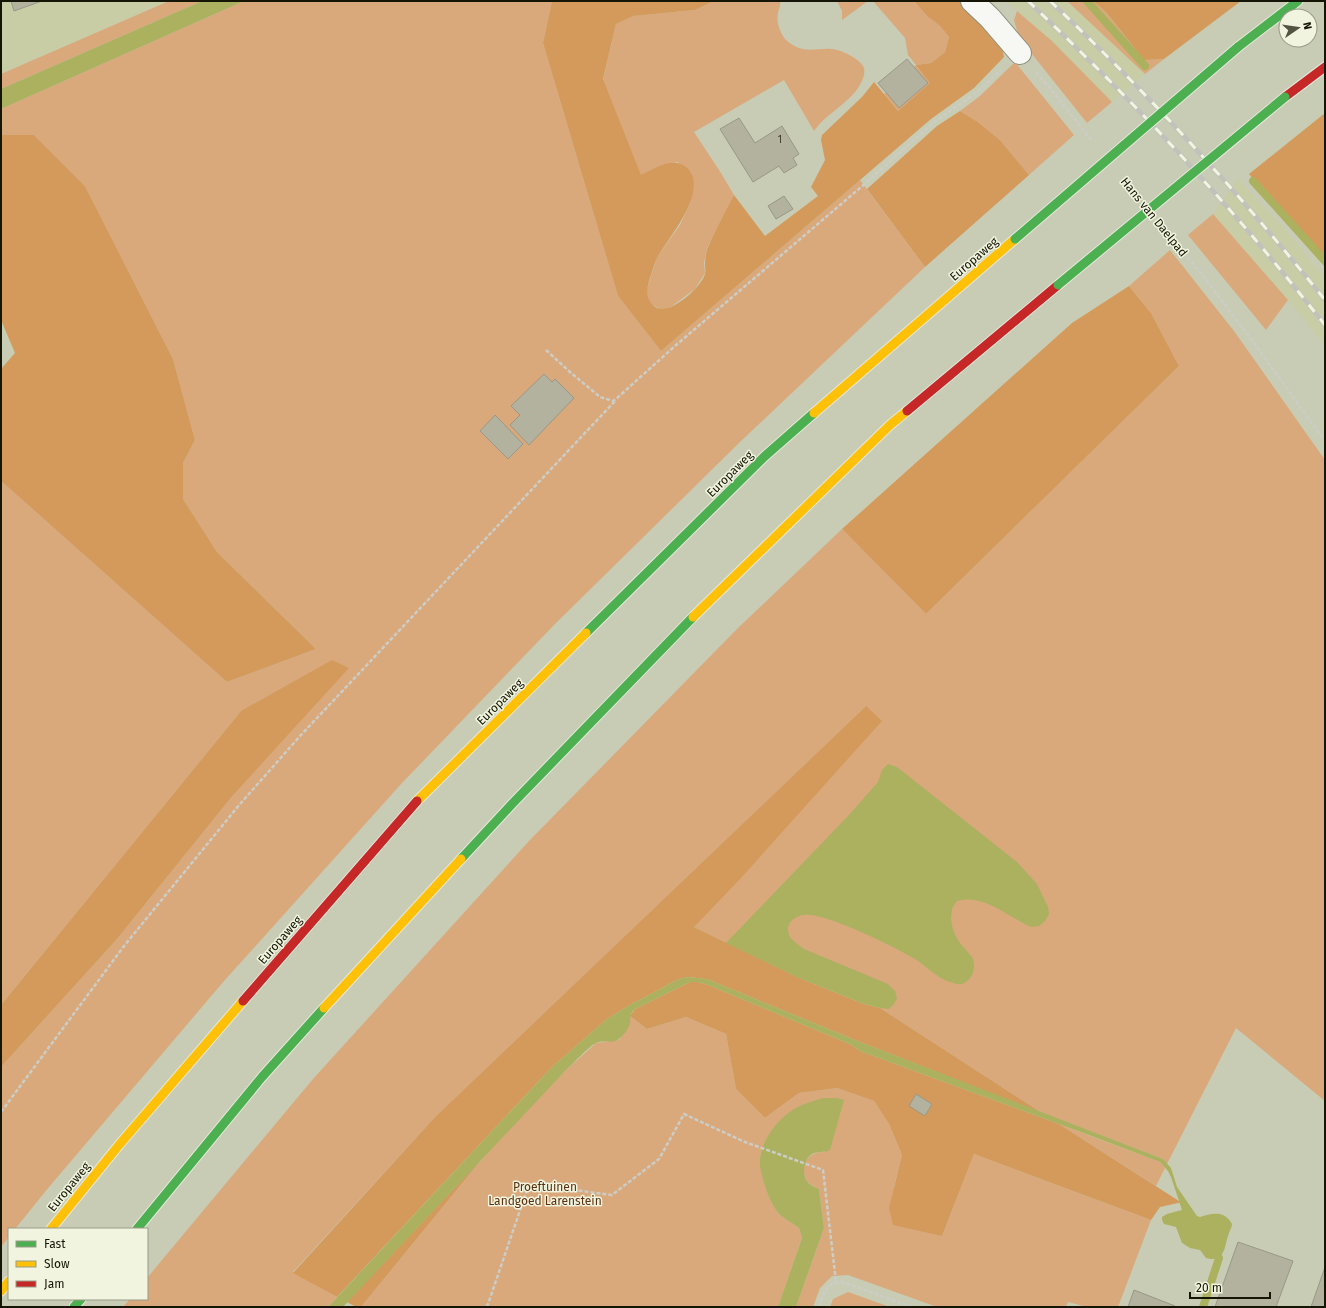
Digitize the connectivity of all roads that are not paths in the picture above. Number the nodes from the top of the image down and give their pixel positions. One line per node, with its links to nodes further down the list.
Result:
1 (972, 1): 3 (street)
2 (1298, 1): 5 (highway, Europaweg, bridge)
3 (1020, 53)
4 (1325, 67): 6 (highway, bridge)
5 (52, 1228)
6 (138, 1228)
7 (8, 1282): 8 (highway)
8 (1, 1291)

